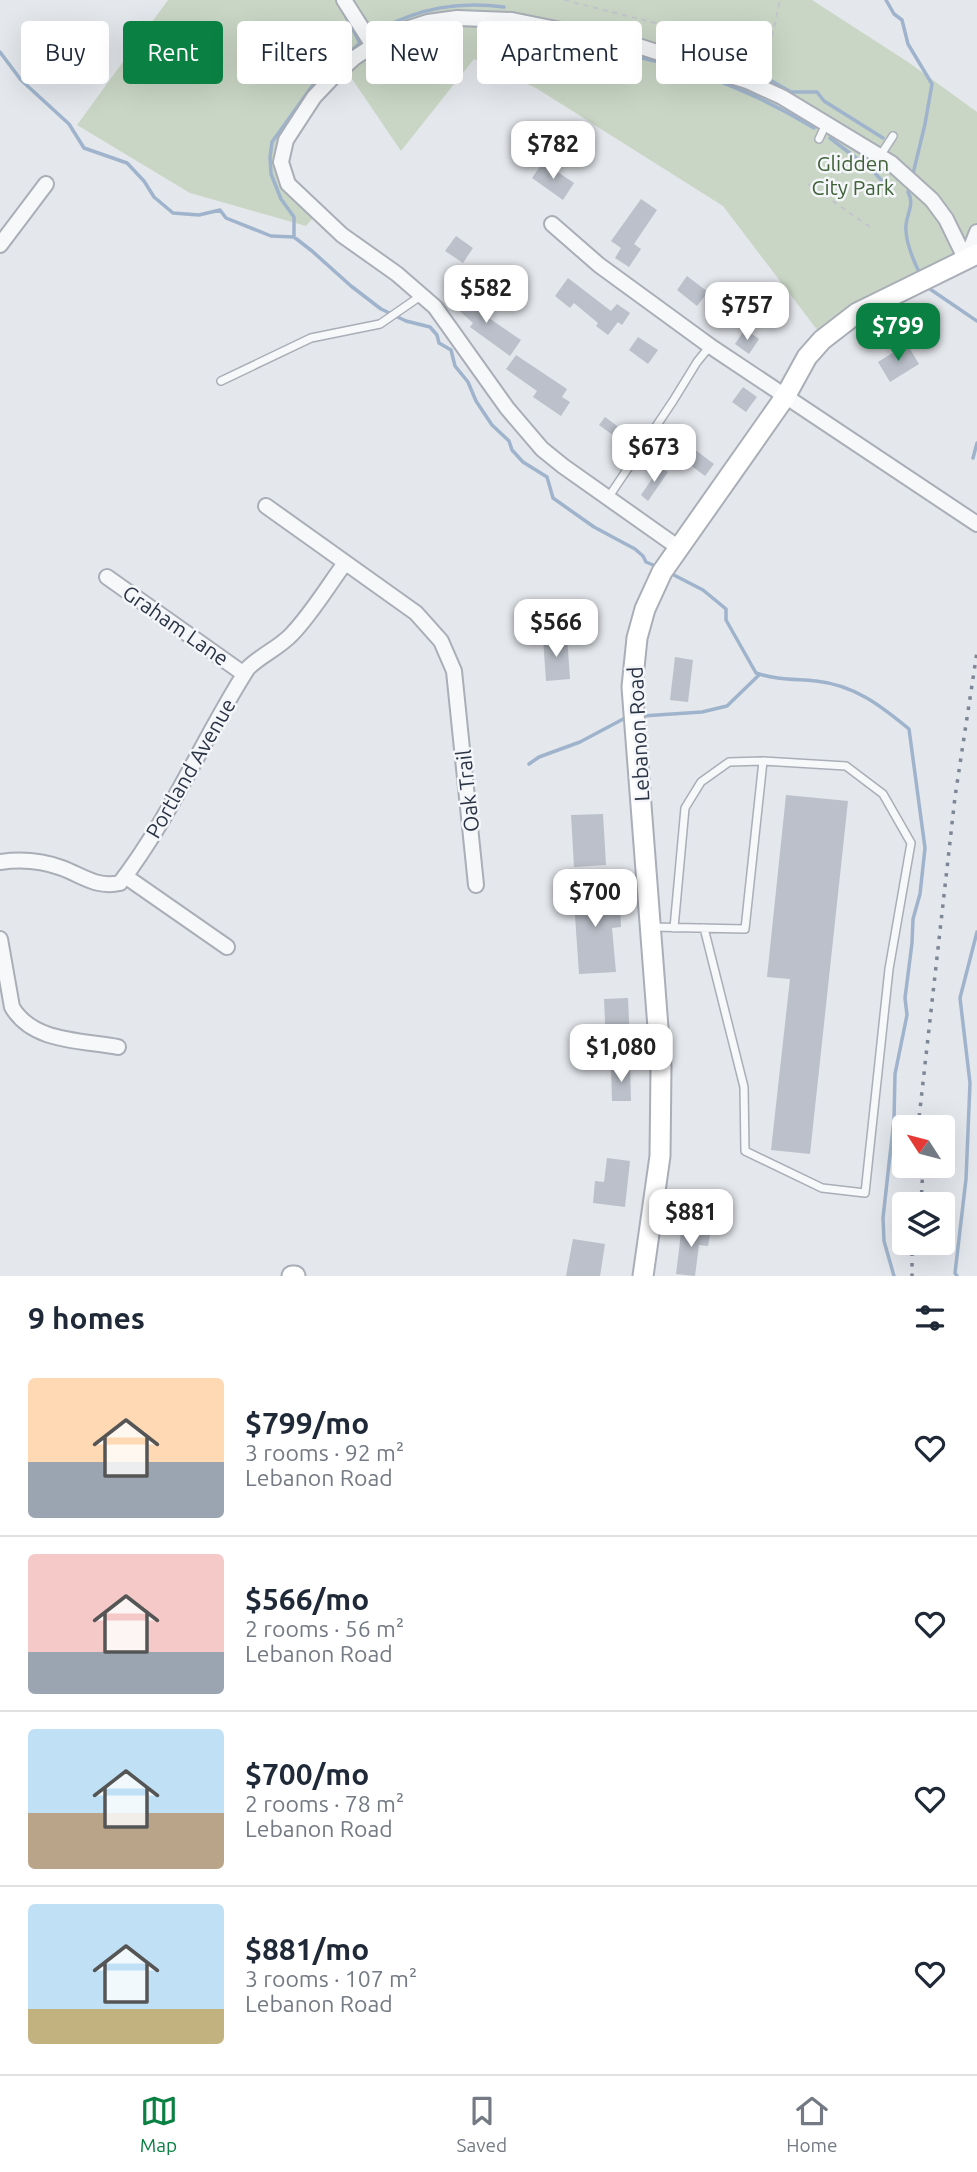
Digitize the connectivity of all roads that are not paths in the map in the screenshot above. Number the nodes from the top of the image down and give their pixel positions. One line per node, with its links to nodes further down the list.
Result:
1 (344, 0): 3 (street)
2 (441, 21): 5 (street)
3 (366, 35)
4 (366, 49): 14 (street)
5 (827, 124): 7 (lane); 8 (street)
6 (893, 136): 8 (lane)
7 (818, 139)
8 (880, 156): 13 (street)
9 (46, 184): 12 (street)
10 (552, 225): 15 (street)
11 (977, 232): 13 (street)
12 (0, 245)
13 (972, 257): 17 (street, Lebanon Road)
14 (423, 295): 16 (lane); 18 (street)
15 (710, 346): 17 (street); 18 (lane)
16 (221, 381)
17 (785, 397): 20 (street); 21 (street, Lebanon Road)
18 (608, 498): 21 (street)
19 (266, 506): 22 (street)
20 (977, 524)
21 (679, 548): 29 (street, Lebanon Road)
22 (345, 563): 24 (street, Portland Avenue); 28 (street, Oak Trail)
23 (107, 577): 24 (street, Graham Lane)
24 (244, 674): 27 (street, Portland Avenue)
25 (763, 761): 30 (lane); 31 (lane); 31 (lane)
26 (0, 862): 27 (street)
27 (125, 876): 33 (street)
28 (477, 885)
29 (652, 928): 30 (lane); 35 (street, Lebanon Road)
30 (674, 928): 31 (lane)
31 (704, 928)
32 (0, 939): 34 (street)
33 (227, 947)
34 (118, 1046)
35 (643, 1276)

